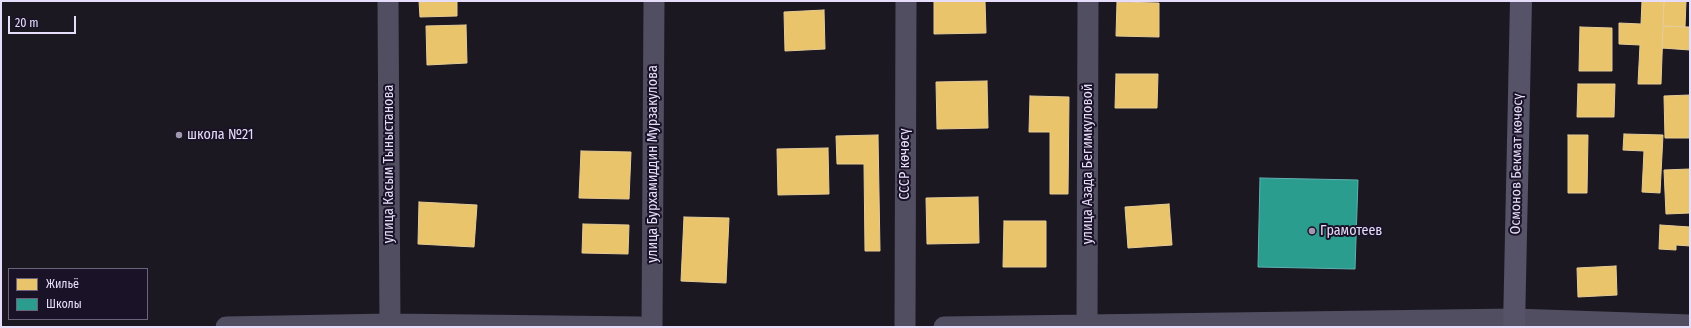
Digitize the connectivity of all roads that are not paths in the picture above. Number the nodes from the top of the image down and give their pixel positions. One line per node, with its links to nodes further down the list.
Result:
1 (388, 1): 8 (street, улица Касым Тыныстанова)
2 (654, 1): 12 (street, улица Бурхамиддин Мурзакулова)
3 (906, 1): 13 (street, СССР көчөсү)
4 (1088, 1): 9 (street, улица Азада Бегимкуловой)
5 (1521, 1): 6 (main road, Осмонов Бекмат көчөсү)
6 (1514, 323): 7 (street); 9 (street)
7 (1690, 325)
8 (390, 326): 10 (street); 11 (street)
9 (1087, 326): 14 (street)
10 (226, 327)
11 (640, 327)
12 (652, 327)
13 (905, 327)
14 (944, 327)

